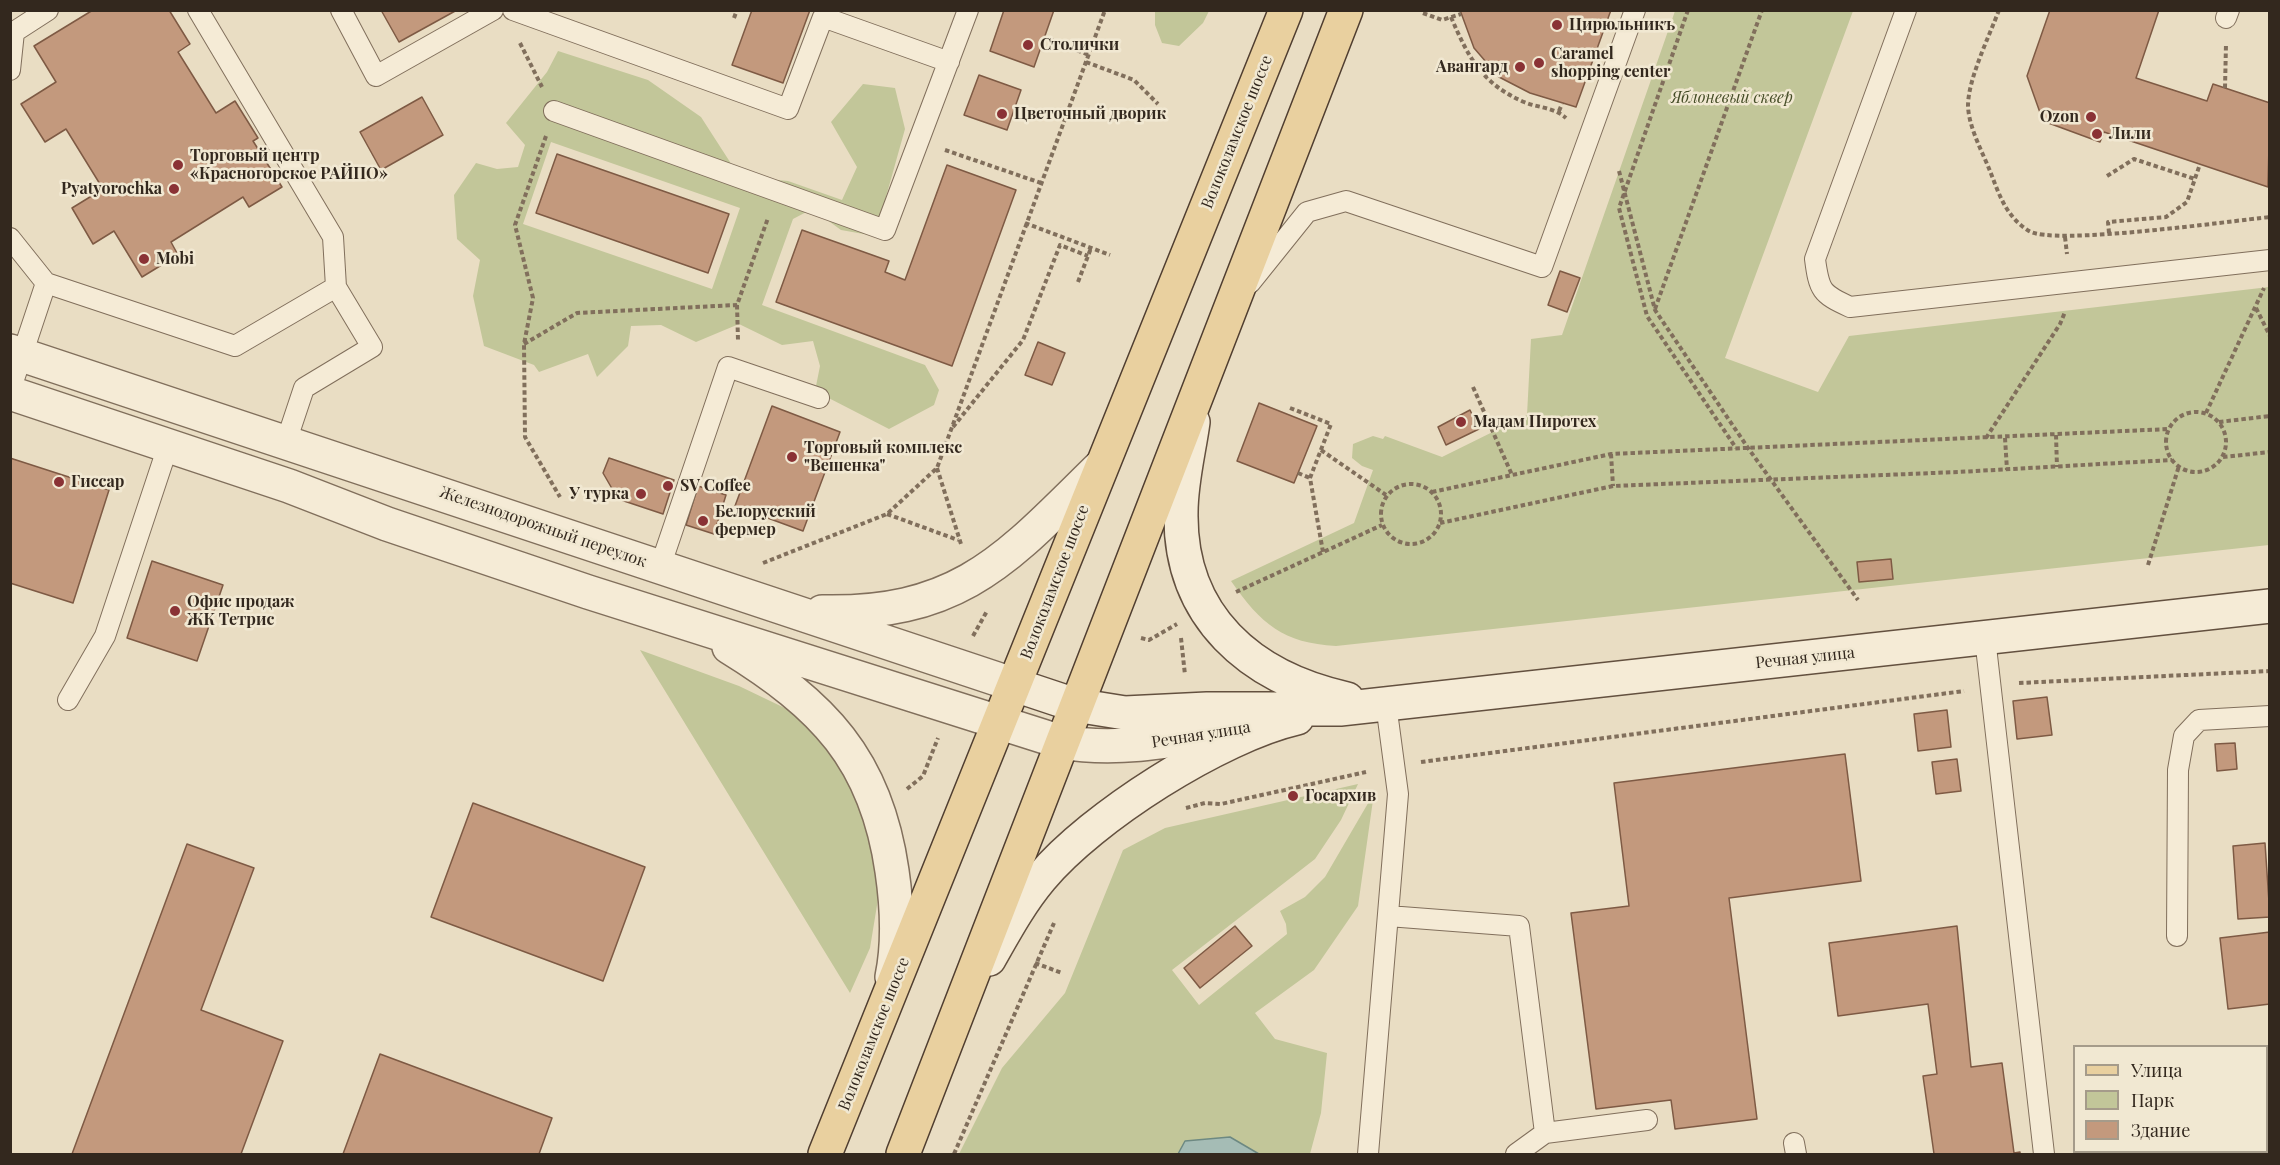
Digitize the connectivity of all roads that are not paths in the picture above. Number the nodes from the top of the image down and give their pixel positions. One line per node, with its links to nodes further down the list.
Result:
1 (48, 10): 12 (lane)
2 (198, 10): 17 (lane)
3 (340, 10): 4 (lane)
4 (493, 10)
5 (513, 10): 11 (lane)
6 (968, 10): 11 (lane)
7 (1286, 10): 25 (main road, Волоколамское шоссе)
8 (1346, 10): 18 (main road)
9 (1635, 10): 18 (lane)
10 (1906, 10): 15 (lane)
11 (949, 62): 13 (lane)
12 (10, 70)
13 (554, 111)
14 (10, 238): 16 (lane)
15 (2270, 260)
16 (46, 283): 17 (lane); 19 (lane)
17 (336, 287): 23 (lane)
18 (1230, 309): 21 (main road)
19 (16, 353): 20 (lane); 23 (street, Железнодорожный переулок)
20 (10, 392): 24 (street)
21 (1196, 396): 33 (street); 34 (main road)
22 (819, 398): 26 (lane)
23 (286, 442): 26 (street, Железнодорожный переулок)
24 (168, 446): 29 (street); 32 (lane)
25 (1100, 467): 28 (street); 31 (main road, Волоколамское шоссе)
26 (660, 567): 28 (street, Железнодорожный переулок)
27 (2270, 606): 30 (street, Речная улица)
28 (790, 611): 31 (street, Железнодорожный переулок)
29 (697, 627): 37 (street); 42 (street)
30 (1985, 638): 33 (street, Речная улица); 50 (lane)
31 (1015, 685): 34 (street, Железнодорожный переулок); 37 (main road, Волоколамское шоссе)
32 (68, 700)
33 (1380, 704): 35 (street, Речная улица); 40 (lane)
34 (1075, 705): 35 (street, Речная улица); 39 (main road)
35 (1340, 709): 38 (street, Речная улица)
36 (2270, 716): 41 (lane)
37 (1001, 721): 39 (street); 42 (main road, Волоколамское шоссе)
38 (1270, 724): 39 (street, Речная улица); 43 (street)
39 (1061, 742): 43 (main road)
40 (1388, 916): 45 (lane); 48 (lane)
41 (2177, 936)
42 (883, 1014): 46 (main road, Волоколамское шоссе)
43 (955, 1019): 47 (main road)
44 (1647, 1120): 45 (lane)
45 (1545, 1133): 49 (lane)
46 (825, 1155)
47 (903, 1155)
48 (1368, 1155)
49 (1516, 1155)
50 (2044, 1155)

